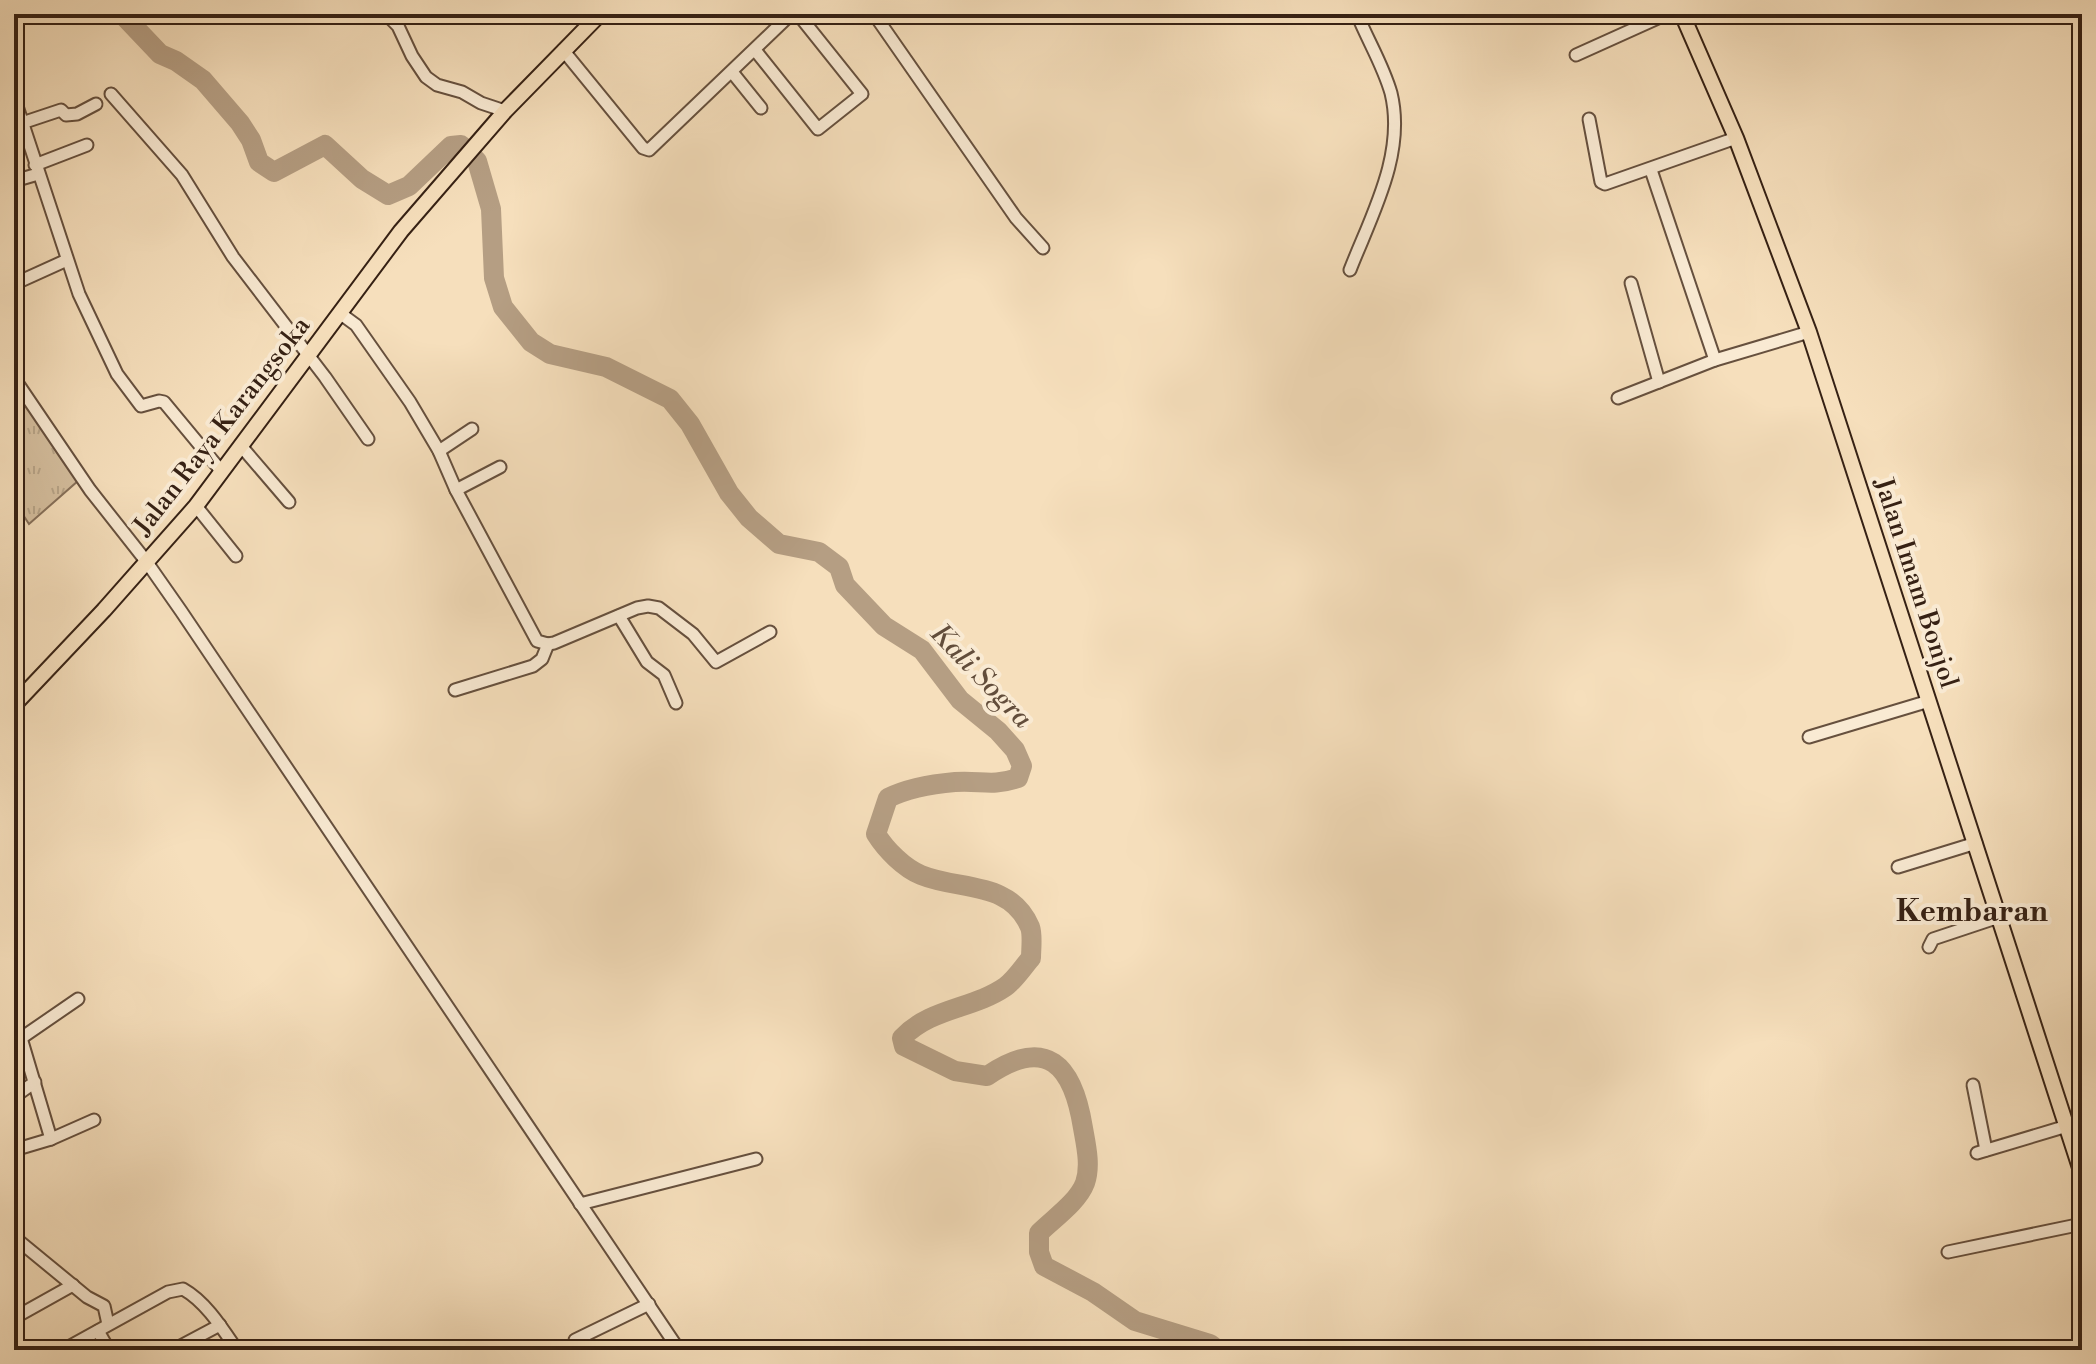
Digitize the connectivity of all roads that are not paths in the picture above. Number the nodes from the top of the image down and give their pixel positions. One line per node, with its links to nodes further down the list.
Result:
1 (386, 14): 17 (street)
2 (600, 14): 9 (main road, Jalan Raya Karangsoka)
3 (791, 14): 10 (street)
4 (798, 14): 10 (street)
5 (874, 14): 25 (street)
6 (1357, 14): 27 (street)
7 (1667, 14): 11 (street)
8 (1682, 14): 20 (main road, Jalan Imam Bonjol)
9 (563, 50): 12 (street); 17 (main road, Jalan Raya Karangsoka)
10 (755, 50): 12 (street)
11 (1576, 55)
12 (732, 72): 16 (street)
13 (111, 94): 32 (street)
14 (14, 97): 19 (street)
15 (96, 104): 19 (street)
16 (761, 108)
17 (505, 111): 30 (main road, Jalan Raya Karangsoka)
18 (1589, 119): 23 (street)
19 (22, 123): 22 (street)
20 (1736, 138): 23 (street); 31 (main road, Jalan Imam Bonjol)
21 (87, 145): 22 (street)
22 (36, 170): 24 (street); 26 (street)
23 (1651, 170): 33 (street)
24 (14, 181)
25 (1043, 248)
26 (67, 260): 29 (street); 42 (street)
27 (1350, 270)
28 (1631, 283): 35 (street)
29 (14, 284)
30 (341, 314): 32 (main road, Jalan Raya Karangsoka); 40 (street)
31 (1809, 332): 33 (street); 52 (main road, Jalan Imam Bonjol)
32 (308, 355): 38 (street); 39 (main road, Jalan Raya Karangsoka)
33 (1715, 360): 35 (street)
34 (14, 378): 47 (street)
35 (1659, 382): 36 (street)
36 (1618, 398)
37 (472, 429): 40 (street)
38 (368, 439)
39 (241, 446): 42 (main road, Jalan Raya Karangsoka); 44 (street)
40 (439, 451): 43 (street)
41 (500, 467): 43 (street)
42 (222, 472): 45 (main road, Jalan Raya Karangsoka)
43 (456, 490): 50 (street)
44 (289, 502)
45 (196, 506): 46 (street); 47 (main road, Jalan Raya Karangsoka)
46 (236, 556)
47 (146, 561): 54 (main road, Jalan Raya Karangsoka); 71 (street)
48 (619, 616): 49 (street); 50 (street); 53 (street)
49 (770, 632)
50 (548, 644): 51 (street)
51 (455, 690)
52 (1929, 701): 55 (street); 56 (main road, Jalan Imam Bonjol)
53 (676, 703)
54 (14, 705)
55 (1809, 737)
56 (1976, 843): 57 (street); 58 (main road, Jalan Imam Bonjol)
57 (1898, 867)
58 (1999, 917): 59 (street); 66 (main road, Jalan Imam Bonjol)
59 (1929, 947)
60 (78, 999): 61 (street)
61 (18, 1040): 62 (street)
62 (35, 1082): 64 (street); 67 (street)
63 (1973, 1085): 66 (street)
64 (14, 1097)
65 (94, 1120): 67 (street)
66 (2067, 1126): 70 (main road, Jalan Imam Bonjol)
67 (51, 1139): 68 (street)
68 (14, 1150)
69 (756, 1159): 71 (street)
70 (2082, 1174)
71 (580, 1204): 76 (street)
72 (2082, 1224): 74 (street)
73 (17, 1244): 75 (street)
74 (1948, 1252)
75 (73, 1285): 77 (street); 79 (street)
76 (649, 1304): 80 (street); 85 (street)
77 (14, 1318)
78 (220, 1325): 79 (street); 83 (street); 84 (street)
79 (103, 1328): 81 (street); 82 (street)
80 (575, 1340)
81 (63, 1350)
82 (109, 1350)
83 (173, 1350)
84 (237, 1350)
85 (679, 1350)

